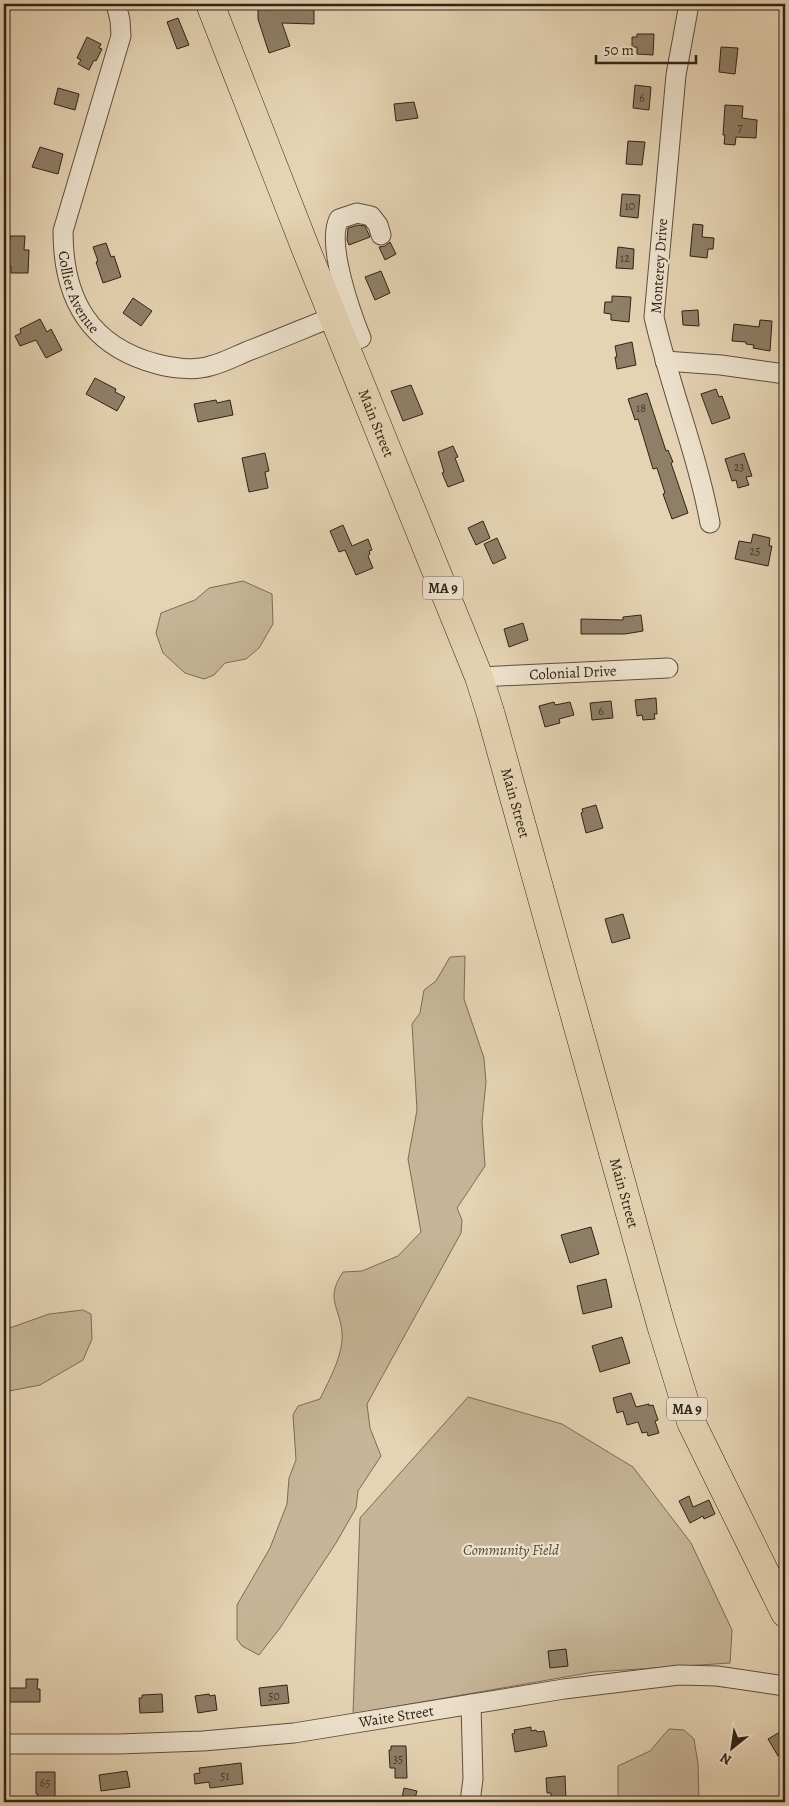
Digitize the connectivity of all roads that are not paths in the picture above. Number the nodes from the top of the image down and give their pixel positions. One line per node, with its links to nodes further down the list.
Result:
1 (116, 4): 5 (street, Collier Avenue)
2 (210, 4): 5 (highway, Main Street / MA 9)
3 (689, 4): 7 (street, Monterey Drive)
4 (382, 235): 6 (street)
5 (333, 318): 6 (highway, Main Street / MA 9)
6 (345, 344): 11 (highway, Main Street / MA 9)
7 (666, 362): 8 (street); 9 (street, Monterey Drive)
8 (785, 374)
9 (710, 523)
10 (668, 668): 11 (street, Colonial Drive)
11 (479, 678): 12 (highway, Main Street / MA 9)
12 (785, 1613)
13 (785, 1686): 14 (street, Waite Street)
14 (472, 1704): 15 (street, Waite Street); 16 (street)
15 (4, 1744)
16 (470, 1802)

